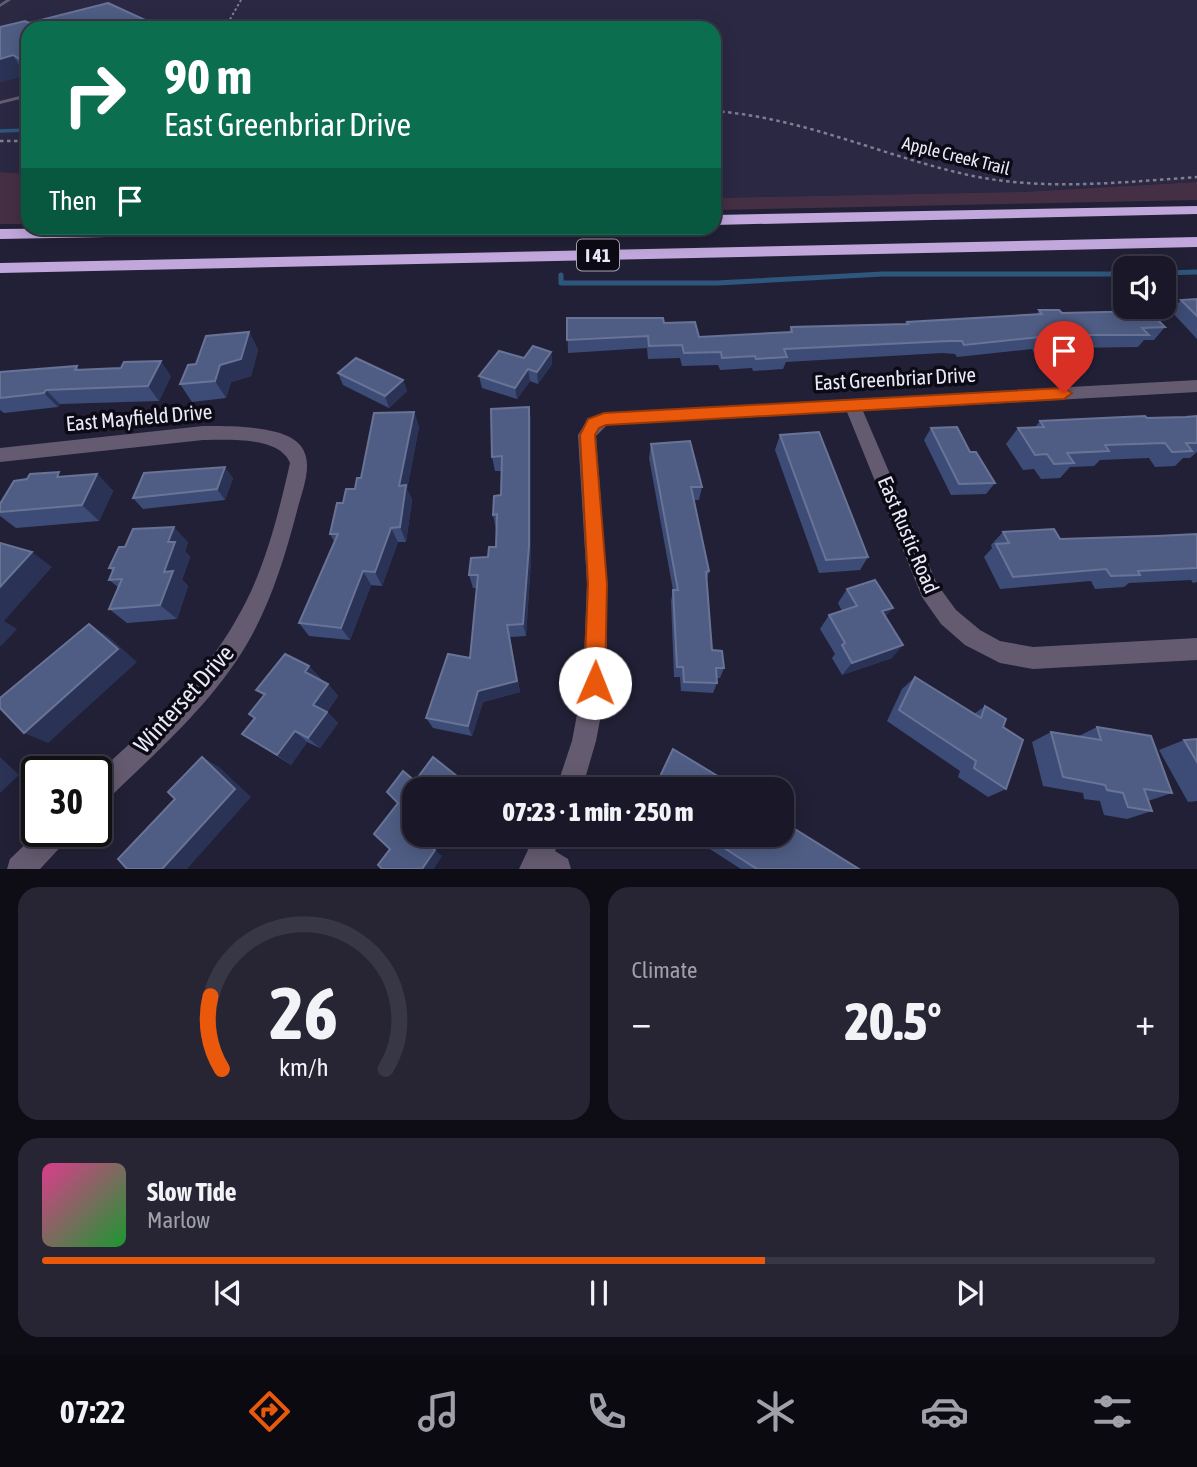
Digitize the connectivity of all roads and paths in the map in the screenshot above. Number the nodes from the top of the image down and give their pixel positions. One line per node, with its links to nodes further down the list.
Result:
1 (9, 0): 3 (lane)
2 (241, 0): 4 (path)
3 (0, 6)
4 (229, 21)
5 (21, 97): 6 (lane)
6 (0, 103)
7 (721, 112): 10 (path, Apple Creek Trail)
8 (0, 141): 9 (path)
9 (21, 141)
10 (1197, 177)
11 (1197, 210): 12 (highway)
12 (721, 220)
13 (0, 234): 14 (highway)
14 (21, 234)
15 (1197, 242): 16 (highway, I 41)
16 (0, 268)
17 (1197, 386): 18 (street, East Greenbriar Drive)
18 (852, 404): 21 (street, East Rustic Road); 23 (street, East Greenbriar Drive)
19 (281, 440): 20 (street, East Mayfield Drive); 22 (street, Winterset Drive)
20 (0, 455)
21 (1197, 649)
22 (112, 777)
23 (573, 777)
24 (42, 847): 25 (street)
25 (20, 869)

